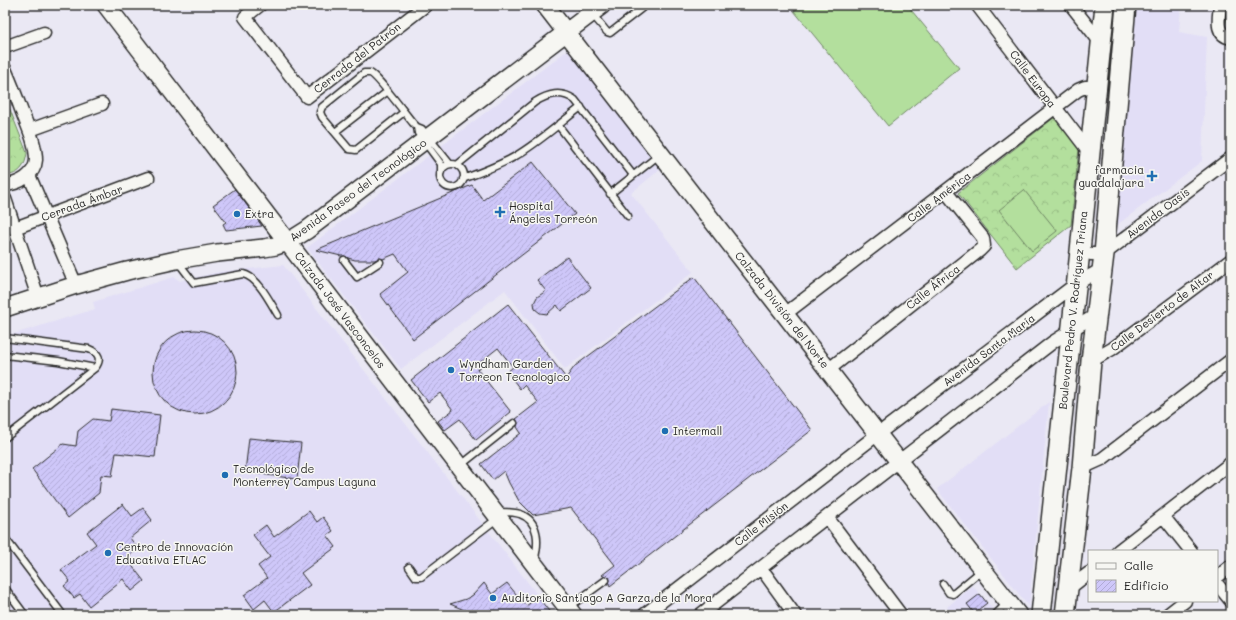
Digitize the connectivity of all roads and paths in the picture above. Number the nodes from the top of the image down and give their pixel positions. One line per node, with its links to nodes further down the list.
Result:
1 (106, 5): 45 (main road, Calzada José Vasconcelos)
2 (260, 5): 3 (street, Cerrada del Patrón)
3 (426, 5)
4 (545, 5): 13 (main road, Calzada División del Norte)
5 (646, 5): 11 (lane)
6 (977, 5): 22 (street, Calle Europa)
7 (1071, 5): 15 (street)
8 (1105, 5): 15 (main road, Boulevard Pedro V. Rodríguez Triana)
9 (1126, 5): 50 (main road)
10 (1220, 5): 14 (street)
11 (597, 9): 13 (main road, Avenida Paseo del Tecnológico)
12 (44, 33): 16 (street)
13 (567, 33): 27 (main road, Avenida Paseo del Tecnológico); 29 (main road, Calzada División del Norte)
14 (1231, 38)
15 (1101, 43): 18 (main road, Boulevard Pedro V. Rodríguez Triana)
16 (5, 47)
17 (5, 69): 25 (street)
18 (1096, 87): 22 (street, Calle América); 28 (main road, Boulevard Pedro V. Rodríguez Triana)
19 (388, 91): 23 (lane); 26 (lane); 26 (lane)
20 (102, 104): 25 (street)
21 (581, 107): 24 (lane); 32 (lane); 35 (lane)
22 (1055, 107): 28 (street, Calle Europa); 39 (street, Calle América)
23 (404, 112): 26 (lane); 27 (lane)
24 (558, 125): 37 (lane); 40 (lane)
25 (30, 130): 34 (street)
26 (335, 132)
27 (423, 135): 31 (lane); 33 (lane); 45 (main road, Avenida Paseo del Tecnológico)
28 (1090, 153): 46 (main road, Boulevard Pedro V. Rodríguez Triana)
29 (660, 154): 35 (lane); 56 (main road, Calzada División del Norte)
30 (1230, 160): 50 (street, Avenida Oasis)
31 (450, 164): 32 (lane); 33 (lane)
32 (457, 165): 37 (lane)
33 (441, 174): 37 (lane)
34 (29, 175): 38 (street); 42 (street)
35 (633, 175): 40 (lane)
36 (148, 178): 42 (street, Cerrada Ámbar)
37 (464, 179)
38 (5, 185)
39 (946, 192): 56 (street, Calle América); 65 (street, Calle África)
40 (610, 194): 43 (lane)
41 (5, 199): 44 (street)
42 (46, 216): 44 (street, Cerrada Ámbar); 53 (street)
43 (628, 216)
44 (15, 228): 54 (street)
45 (288, 242): 47 (main road, Avenida Paseo del Tecnológico); 71 (main road, Calzada José Vasconcelos)
46 (1080, 251): 50 (street); 52 (main road, Boulevard Pedro V. Rodríguez Triana)
47 (176, 260): 53 (main road, Avenida Paseo del Tecnológico); 58 (lane)
48 (344, 260): 51 (lane)
49 (1231, 260): 62 (street, Calle Desierto de Altar)
50 (1103, 261): 52 (street, Avenida Santa María); 57 (main road)
51 (380, 262)
52 (1076, 284): 59 (main road, Boulevard Pedro V. Rodríguez Triana); 67 (street, Avenida Santa María)
53 (76, 285): 54 (main road, Avenida Paseo del Tecnológico)
54 (38, 296): 55 (main road, Avenida Paseo del Tecnológico)
55 (5, 308)
56 (785, 314): 65 (main road, Calzada División del Norte)
57 (1097, 314): 59 (street); 62 (main road)
58 (278, 315)
59 (1070, 332): 69 (street); 103 (main road, Boulevard Pedro V. Rodríguez Triana)
60 (5, 338): 64 (lane)
61 (5, 355): 64 (lane)
62 (1091, 360): 72 (main road)
63 (1231, 360): 72 (street)
64 (95, 368): 68 (lane)
65 (828, 370): 67 (main road, Calzada División del Norte)
66 (514, 423): 71 (lane)
67 (878, 434): 69 (main road, Calzada División del Norte); 97 (street, Calle Misión)
68 (5, 438)
69 (899, 462): 75 (street); 83 (main road, Calzada División del Norte)
70 (1231, 463): 74 (street)
71 (459, 466): 73 (main road, Calzada José Vasconcelos)
72 (1082, 468): 90 (main road)
73 (496, 515): 79 (main road, Calzada José Vasconcelos); 79 (lane); 81 (lane)
74 (1163, 516): 77 (street); 78 (street)
75 (827, 517): 82 (street); 100 (street)
76 (5, 538): 96 (lane)
77 (1119, 550)
78 (1190, 550)
79 (534, 563): 94 (main road, Calzada José Vasconcelos)
80 (1231, 566): 85 (street)
81 (409, 567)
82 (760, 568): 98 (street); 99 (street)
83 (983, 569): 87 (lane); 92 (main road, Calzada División del Norte)
84 (1088, 574): 90 (street)
85 (1218, 576)
86 (606, 580): 94 (lane)
87 (943, 584)
88 (1218, 585): 91 (street)
89 (5, 588): 95 (lane)
90 (1067, 590): 104 (main road)
91 (1231, 601)
92 (1008, 602): 101 (lane); 102 (main road, Calzada División del Norte)
93 (1184, 602): 105 (street)
94 (571, 612)
95 (25, 615)
96 (63, 615)
97 (644, 615)
98 (700, 615)
99 (795, 615)
100 (901, 615)
101 (995, 615)
102 (1018, 615)
103 (1040, 615)
104 (1065, 615)
105 (1166, 615)

